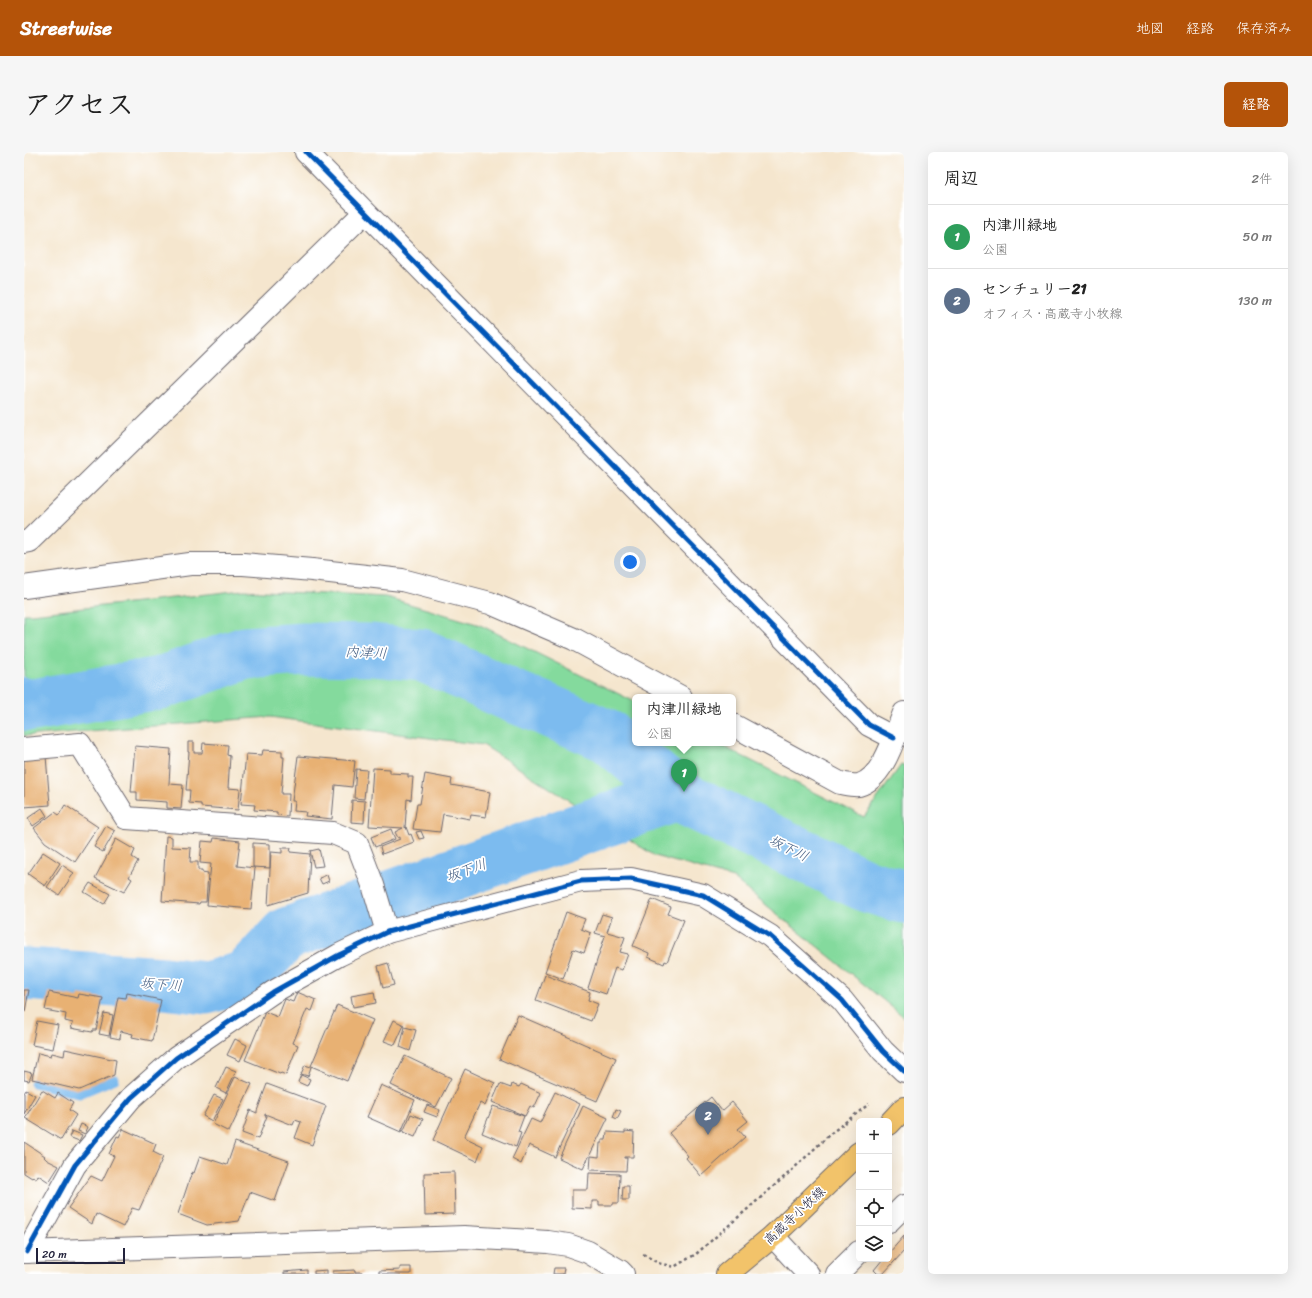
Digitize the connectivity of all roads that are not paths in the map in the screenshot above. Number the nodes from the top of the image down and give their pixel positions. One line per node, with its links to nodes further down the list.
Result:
1 (306, 152): 2 (street)
2 (364, 213): 3 (street); 8 (street)
3 (24, 542)
4 (24, 587): 5 (street)
5 (675, 694)
6 (904, 713): 8 (street)
7 (736, 727): 8 (street)
8 (894, 738)
9 (24, 749): 10 (street)
10 (385, 926): 11 (street); 18 (street)
11 (904, 1071)
12 (904, 1108): 13 (main road)
13 (892, 1121)
14 (858, 1154): 17 (main road, 高蔵寺小牧線)
15 (904, 1206): 16 (street)
16 (892, 1218)
17 (773, 1236): 21 (main road, 高蔵寺小牧線); 22 (street)
18 (25, 1252): 20 (street)
19 (856, 1255): 23 (street)
20 (623, 1274)
21 (727, 1274)
22 (808, 1274)
23 (837, 1274)

